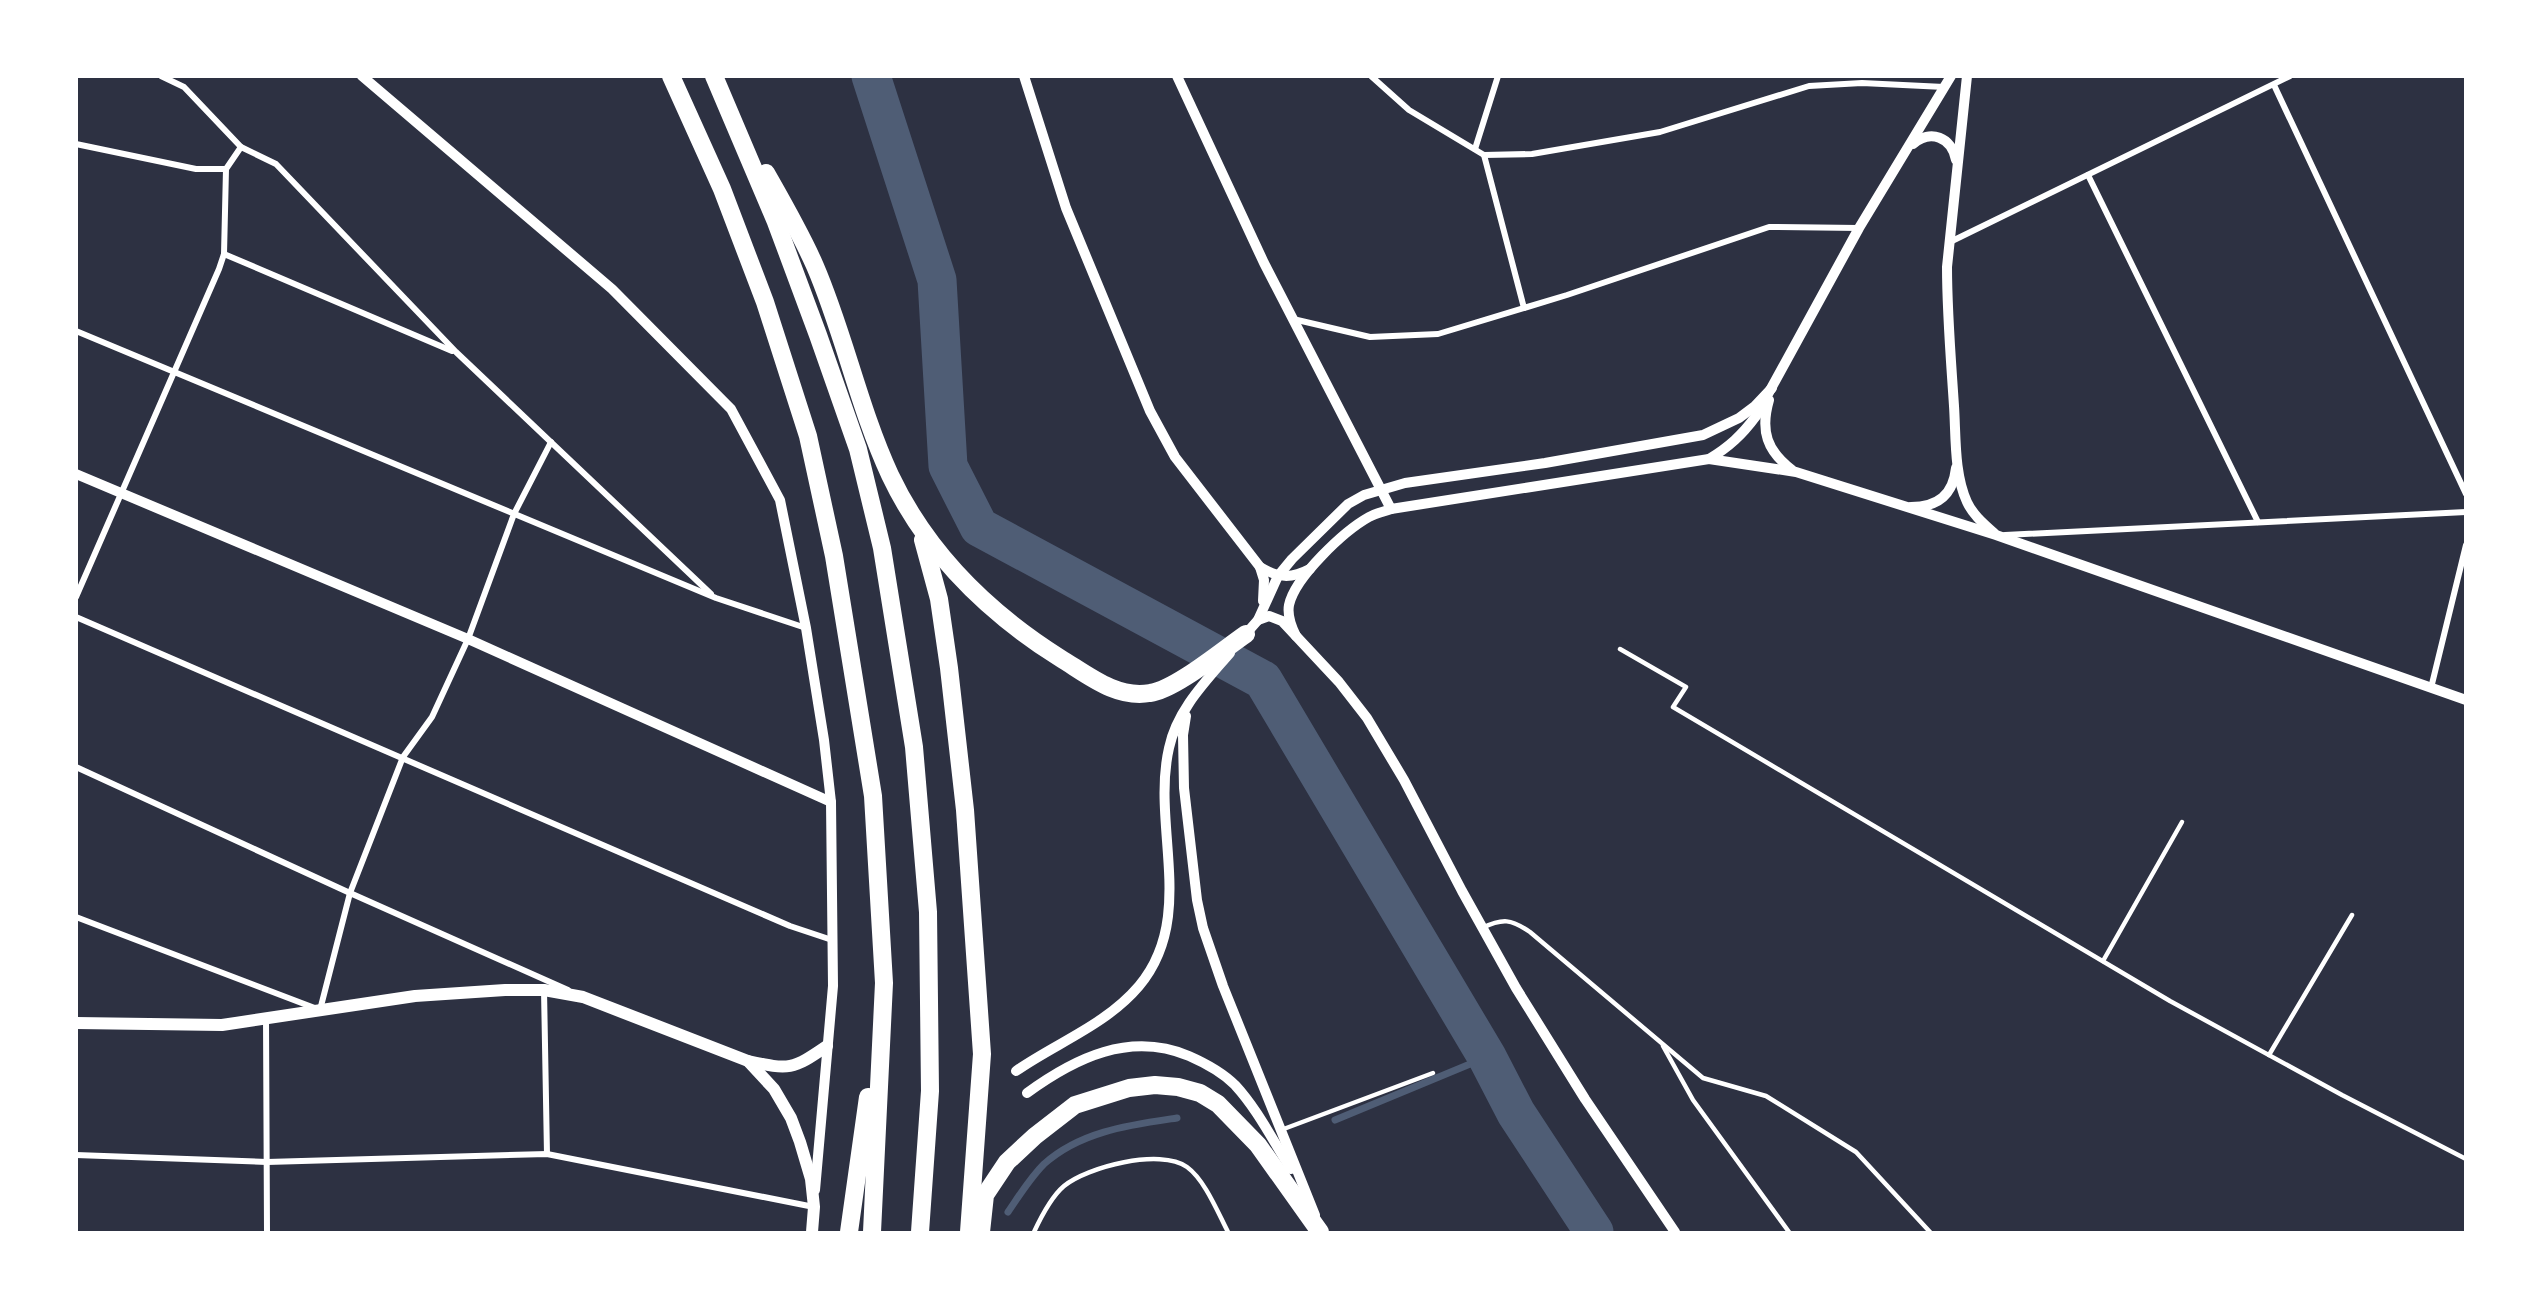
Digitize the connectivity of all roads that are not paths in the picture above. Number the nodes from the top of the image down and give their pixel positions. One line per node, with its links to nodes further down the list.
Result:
1 (161, 76): 17 (street)
2 (362, 76): 56 (street)
3 (670, 76): 74 (highway)
4 (714, 76): 15 (highway)
5 (1024, 76): 49 (street)
6 (1177, 76): 28 (street)
7 (1371, 76): 18 (street)
8 (1950, 76): 14 (street)
9 (1967, 76): 23 (street)
10 (2290, 76): 13 (street)
11 (1496, 78): 18 (street)
12 (1862, 80): 14 (street); 19 (street)
13 (2274, 85): 22 (street); 40 (street)
14 (1945, 87): 20 (street)
15 (728, 107): 43 (highway); 99 (highway)
16 (76, 144): 21 (street)
17 (241, 147): 21 (street); 30 (street)
18 (1475, 149): 19 (street)
19 (1484, 155): 27 (street)
20 (1903, 155): 23 (street); 24 (street)
21 (226, 169): 26 (street)
22 (2088, 175): 25 (street); 46 (street)
23 (1958, 178): 25 (street)
24 (1858, 228): 27 (street); 32 (street)
25 (1950, 242): 34 (street)
26 (224, 254): 30 (street); 31 (street)
27 (1524, 308): 28 (street)
28 (1292, 318): 38 (street)
29 (76, 332): 31 (street)
30 (456, 352): 33 (street)
31 (175, 372): 39 (street); 45 (street)
32 (1772, 388): 35 (street); 36 (street); 38 (street)
33 (551, 442): 45 (street); 53 (street)
34 (1957, 444): 41 (street); 47 (street)
35 (1709, 459): 36 (street); 42 (street)
36 (1796, 472): 41 (street)
37 (76, 474): 39 (street)
38 (1381, 489): 42 (street); 51 (street)
39 (122, 492): 52 (street); 59 (street)
40 (2466, 494)
41 (1905, 507): 47 (street)
42 (1391, 509): 50 (street)
43 (912, 512): 57 (highway); 100 (highway)
44 (2466, 512): 46 (street)
45 (514, 514): 53 (street); 59 (street)
46 (2258, 522): 47 (street)
47 (1996, 535): 61 (street)
48 (2466, 545): 61 (street)
49 (1260, 567): 51 (street); 55 (street)
50 (1313, 567): 51 (street); 58 (street)
51 (1278, 576): 55 (street)
52 (76, 597)
53 (716, 598): 56 (street)
54 (76, 617): 64 (street)
55 (1258, 620): 57 (street); 58 (street)
56 (806, 628): 66 (street)
57 (1246, 634): 62 (street)
58 (1296, 636): 71 (street)
59 (468, 639): 64 (street); 66 (street)
60 (1620, 649): 73 (lane)
61 (2431, 689): 63 (street)
62 (1191, 699): 84 (street); 87 (street)
63 (2466, 700)
64 (403, 757): 68 (street); 72 (street)
65 (76, 767): 68 (street)
66 (831, 802): 72 (street)
67 (2181, 822): 73 (lane)
68 (350, 893): 76 (street); 77 (street)
69 (2352, 915): 82 (lane)
70 (76, 917): 77 (street)
71 (1482, 928): 80 (lane); 88 (street)
72 (832, 940): 81 (street)
73 (2103, 961): 82 (lane)
74 (884, 982): 97 (highway); 98 (highway)
75 (544, 990): 76 (main road); 77 (main road); 89 (street)
76 (583, 997): 83 (main road)
77 (320, 1010): 78 (main road)
78 (266, 1018): 79 (main road); 92 (street)
79 (76, 1023)
80 (1661, 1043): 107 (lane); 108 (lane)
81 (827, 1046): 83 (main road); 94 (street)
82 (2269, 1055): 91 (lane)
83 (748, 1061): 94 (main road)
84 (1016, 1071)
85 (1433, 1073): 87 (lane)
86 (1028, 1093): 93 (street)
87 (1281, 1130): 93 (street)
88 (1616, 1146): 105 (street); 106 (street)
89 (547, 1154): 92 (street); 94 (street)
90 (76, 1155): 92 (street)
91 (2466, 1159)
92 (267, 1162): 95 (street)
93 (1307, 1195): 104 (street)
94 (814, 1207): 96 (main road)
95 (267, 1233)
96 (812, 1233)
97 (849, 1233)
98 (872, 1233)
99 (920, 1233)
100 (969, 1233)
101 (981, 1233): 104 (highway)
102 (1035, 1233): 103 (lane)
103 (1228, 1233)
104 (1321, 1233)
105 (1667, 1233)
106 (1676, 1233)
107 (1789, 1233)
108 (1930, 1233)

